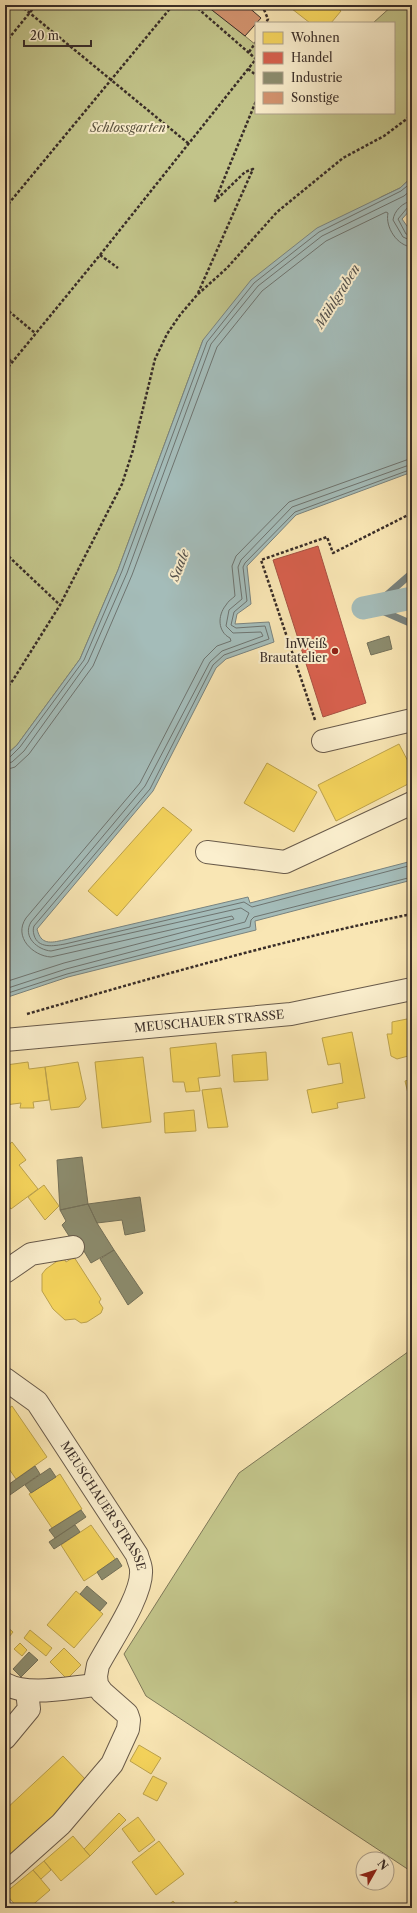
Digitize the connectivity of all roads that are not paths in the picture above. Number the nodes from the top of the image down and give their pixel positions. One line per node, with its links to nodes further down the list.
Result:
1 (412, 720): 2 (street)
2 (323, 741)
3 (412, 803): 4 (street)
4 (207, 852)
5 (412, 988): 6 (street, MEUSCHAUER STRASSE)
6 (5, 1040)
7 (73, 1247): 8 (street)
8 (5, 1272)
9 (5, 1379): 11 (street, MEUSCHAUER STRASSE)
10 (5, 1684): 12 (street)
11 (97, 1685): 12 (street); 14 (street)
12 (27, 1691): 13 (street)
13 (5, 1738)
14 (5, 1874)

